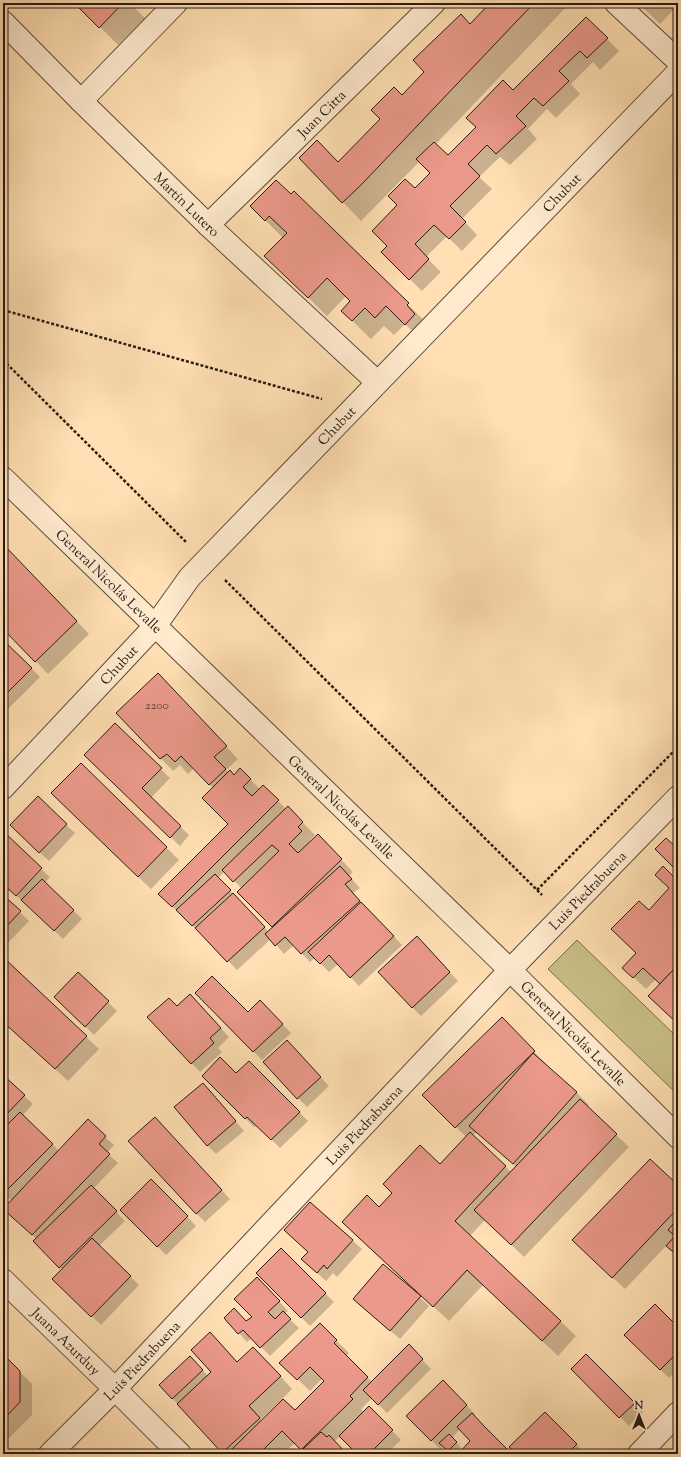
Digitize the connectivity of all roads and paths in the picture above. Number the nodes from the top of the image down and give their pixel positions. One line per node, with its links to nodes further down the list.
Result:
1 (176, 3): 7 (street)
2 (434, 3): 8 (street, Juan Citta)
3 (616, 3): 5 (street)
4 (3, 22): 7 (street, Martín Lutero)
5 (678, 61)
6 (678, 72): 11 (street, Chubut)
7 (81, 101): 8 (street, Martín Lutero)
8 (208, 224): 11 (street, Martín Lutero)
9 (3, 310): 12 (path)
10 (3, 360): 14 (path)
11 (377, 382): 14 (street, Chubut)
12 (328, 401)
13 (3, 478): 15 (street, General Nicolás Levalle)
14 (205, 561): 15 (street, Chubut); 19 (path)
15 (156, 626): 17 (street, Chubut); 21 (street, General Nicolás Levalle)
16 (678, 747): 19 (path)
17 (3, 788)
18 (678, 797): 21 (street, Luis Piedrabuena)
19 (537, 890): 20 (path)
20 (547, 900)
21 (510, 970): 22 (street, General Nicolás Levalle); 24 (street, Luis Piedrabuena)
22 (678, 1137)
23 (3, 1280): 24 (street, Juana Azurduy)
24 (115, 1389): 26 (street, Luis Piedrabuena); 27 (street, Juana Azurduy)
25 (678, 1413): 28 (street)
26 (50, 1454)
27 (180, 1454)
28 (639, 1454)

